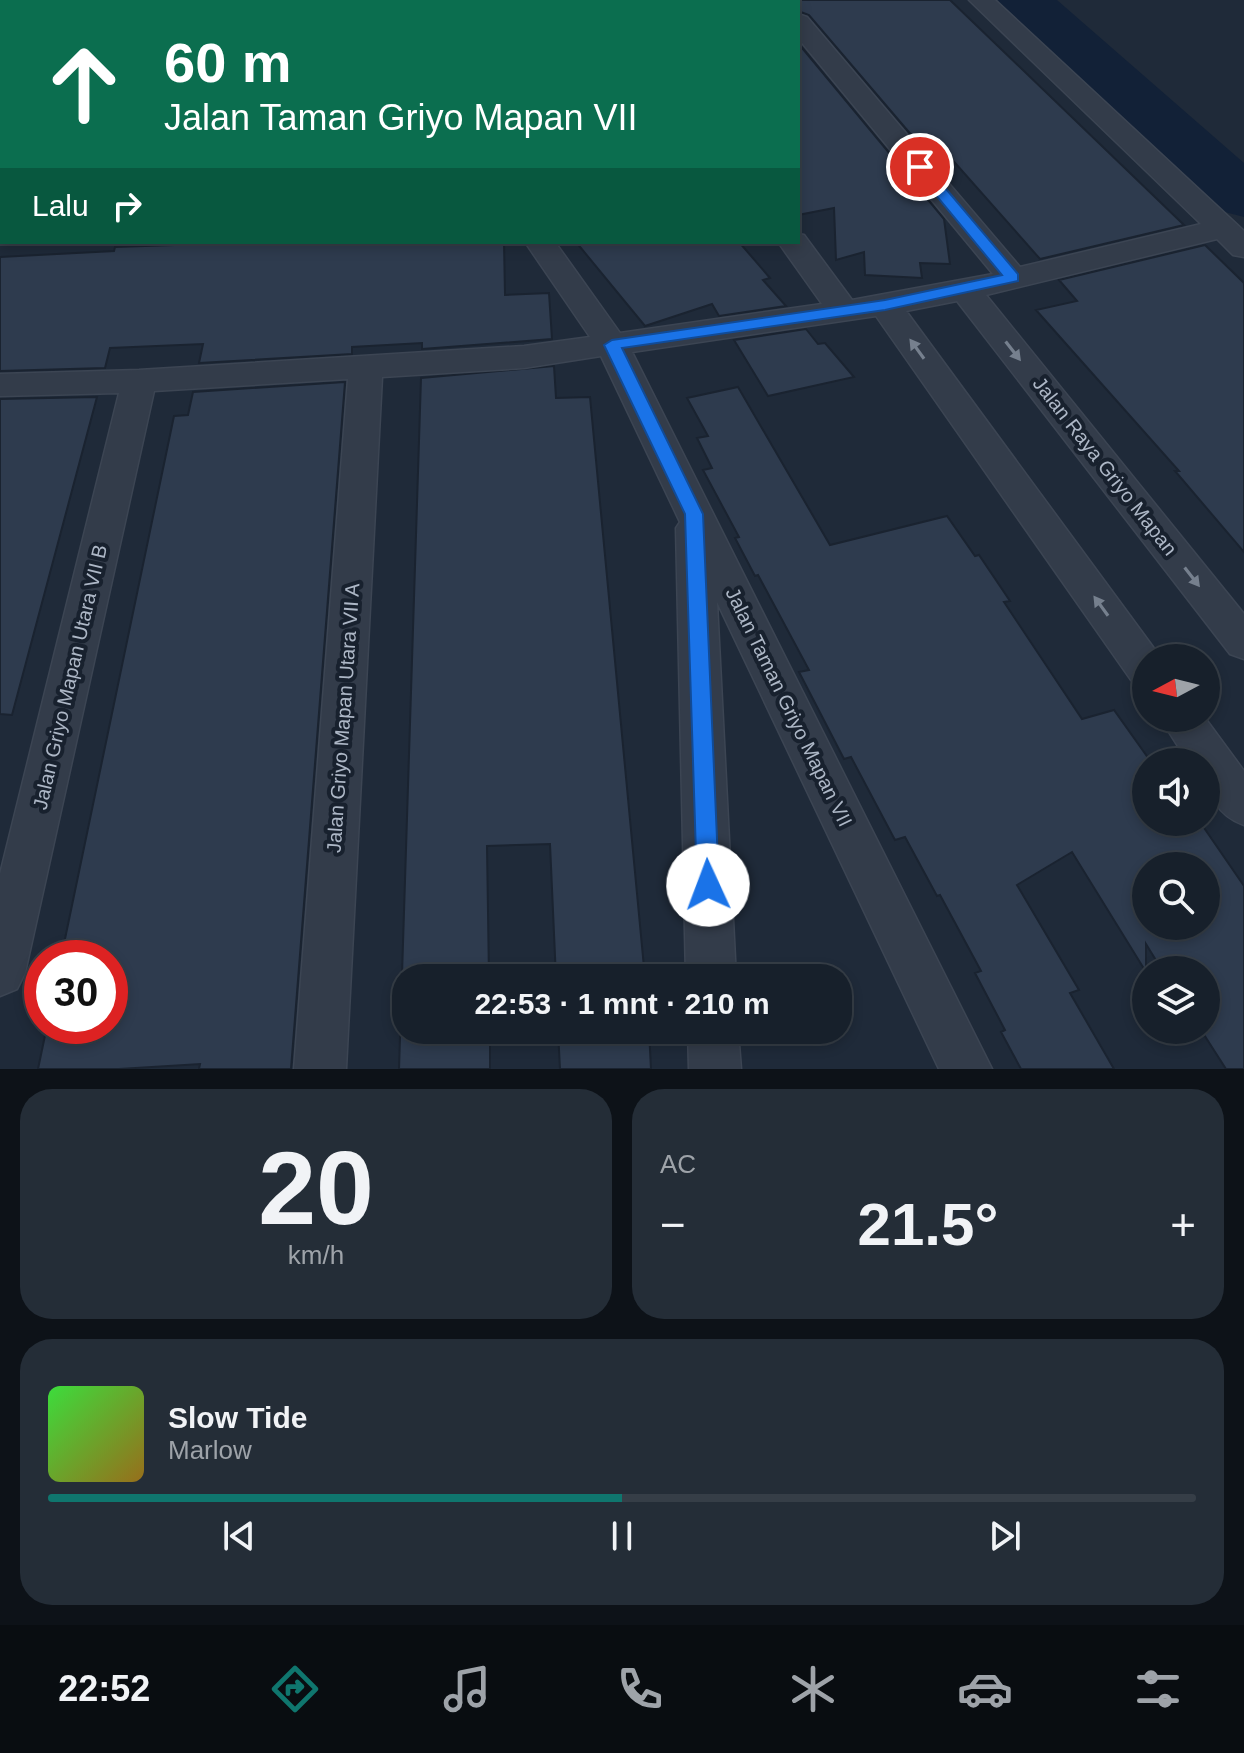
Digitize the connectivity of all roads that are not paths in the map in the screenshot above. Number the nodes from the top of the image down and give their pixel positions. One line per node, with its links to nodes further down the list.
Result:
1 (981, 0): 3 (street)
2 (800, 24): 6 (street)
3 (1234, 238): 6 (street)
4 (541, 244): 10 (street, Jalan Taman Griyo Mapan VII)
5 (794, 244): 9 (street)
6 (1012, 277): 7 (street)
7 (965, 290): 8 (street); 15 (street, Jalan Raya Griyo Mapan, one-way to 15)
8 (885, 305): 9 (street); 16 (street, one-way to 8)
9 (844, 312): 10 (street)
10 (612, 345): 11 (street); 14 (street, Jalan Taman Griyo Mapan VII)
11 (366, 367): 12 (street); 23 (street, Jalan Griyo Mapan Utara VII A)
12 (139, 381): 13 (street); 21 (street, Jalan Griyo Mapan Utara VII B)
13 (0, 385)
14 (694, 514): 20 (street); 25 (street, Jalan Taman Griyo Mapan VII)
15 (1244, 643)
16 (1132, 649)
17 (1197, 732): 18 (street)
18 (1229, 759): 19 (street)
19 (1244, 806)
20 (710, 964)
21 (0, 973)
22 (714, 1044): 24 (street)
23 (320, 1069)
24 (715, 1069)
25 (966, 1069)

